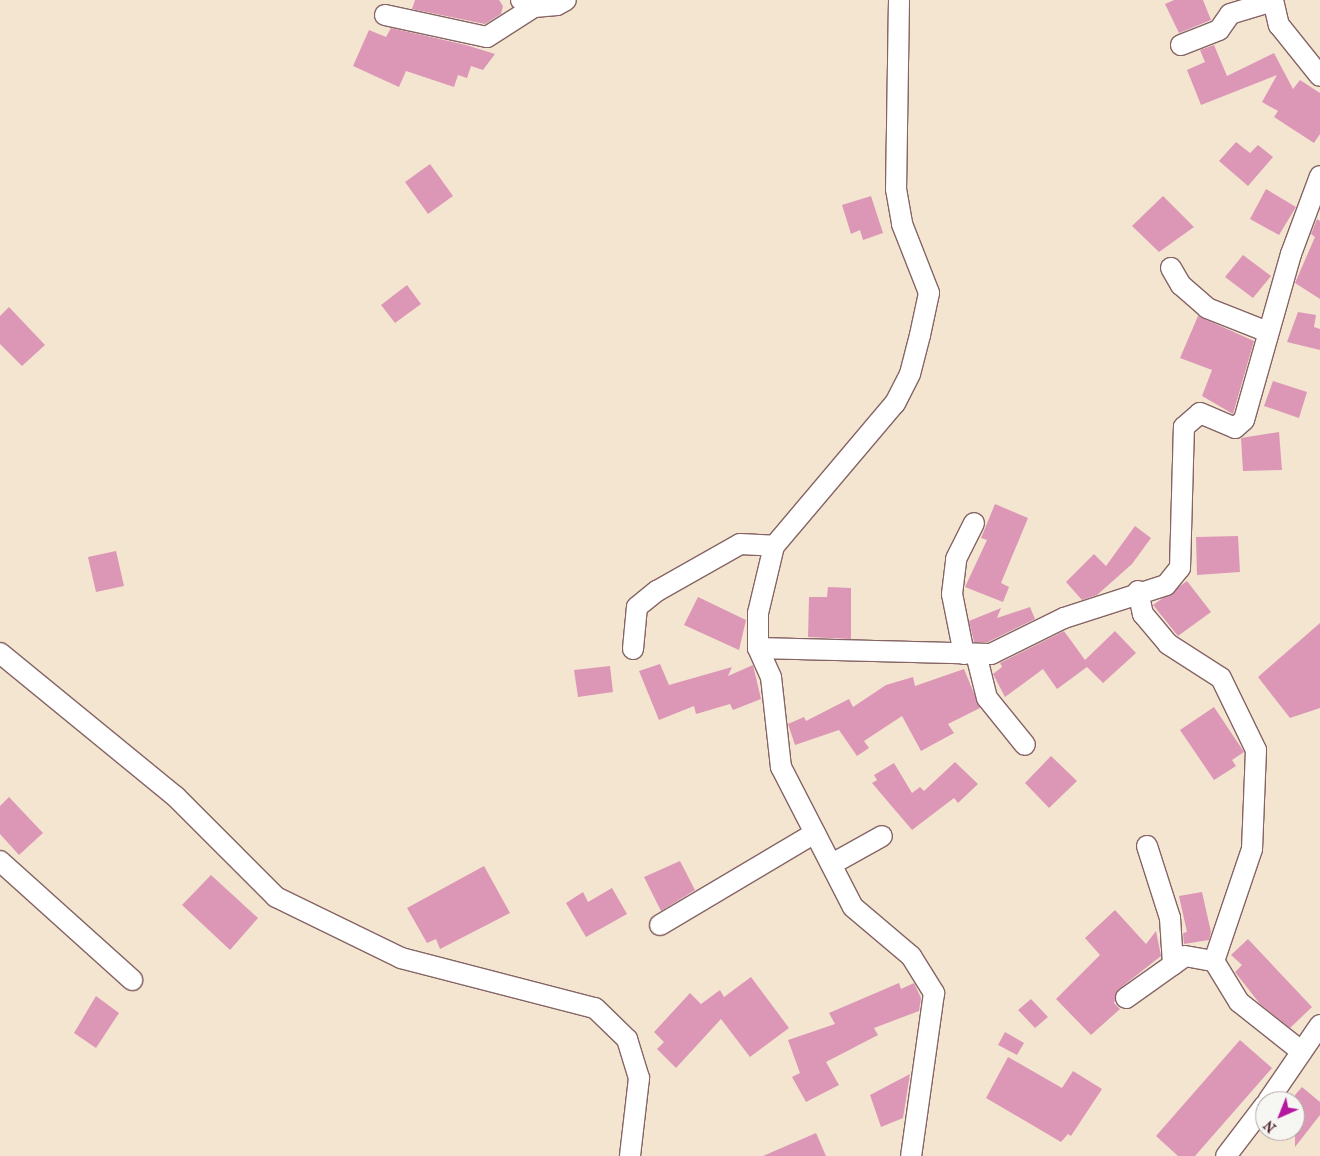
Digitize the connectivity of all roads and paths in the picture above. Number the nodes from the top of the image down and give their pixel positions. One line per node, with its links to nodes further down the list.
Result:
1 (566, 0): 4 (street)
2 (899, 0): 12 (street)
3 (1273, 0): 6 (street); 7 (street)
4 (527, 3): 5 (street)
5 (385, 15)
6 (1181, 45)
7 (1320, 76)
8 (1320, 176): 10 (street)
9 (1171, 268): 10 (street)
10 (1268, 332): 13 (street)
11 (974, 523): 17 (street)
12 (774, 546): 14 (street); 15 (street)
13 (1138, 591): 17 (street); 25 (street)
14 (758, 648): 17 (street); 19 (street)
15 (633, 649)
16 (0, 653): 33 (street)
17 (970, 654): 18 (street)
18 (1026, 745)
19 (816, 833): 23 (street); 24 (street)
20 (882, 836): 23 (street)
21 (1147, 846): 26 (street)
22 (0, 861): 27 (street)
23 (832, 864): 34 (street)
24 (660, 925)
25 (1214, 960): 26 (street); 30 (street)
26 (1173, 965): 28 (street)
27 (132, 980)
28 (1126, 998)
29 (1320, 1026): 30 (street)
30 (1302, 1052): 31 (street)
31 (1275, 1091)
32 (1255, 1118): 35 (street)
33 (630, 1156)
34 (911, 1156)
35 (1226, 1156)

